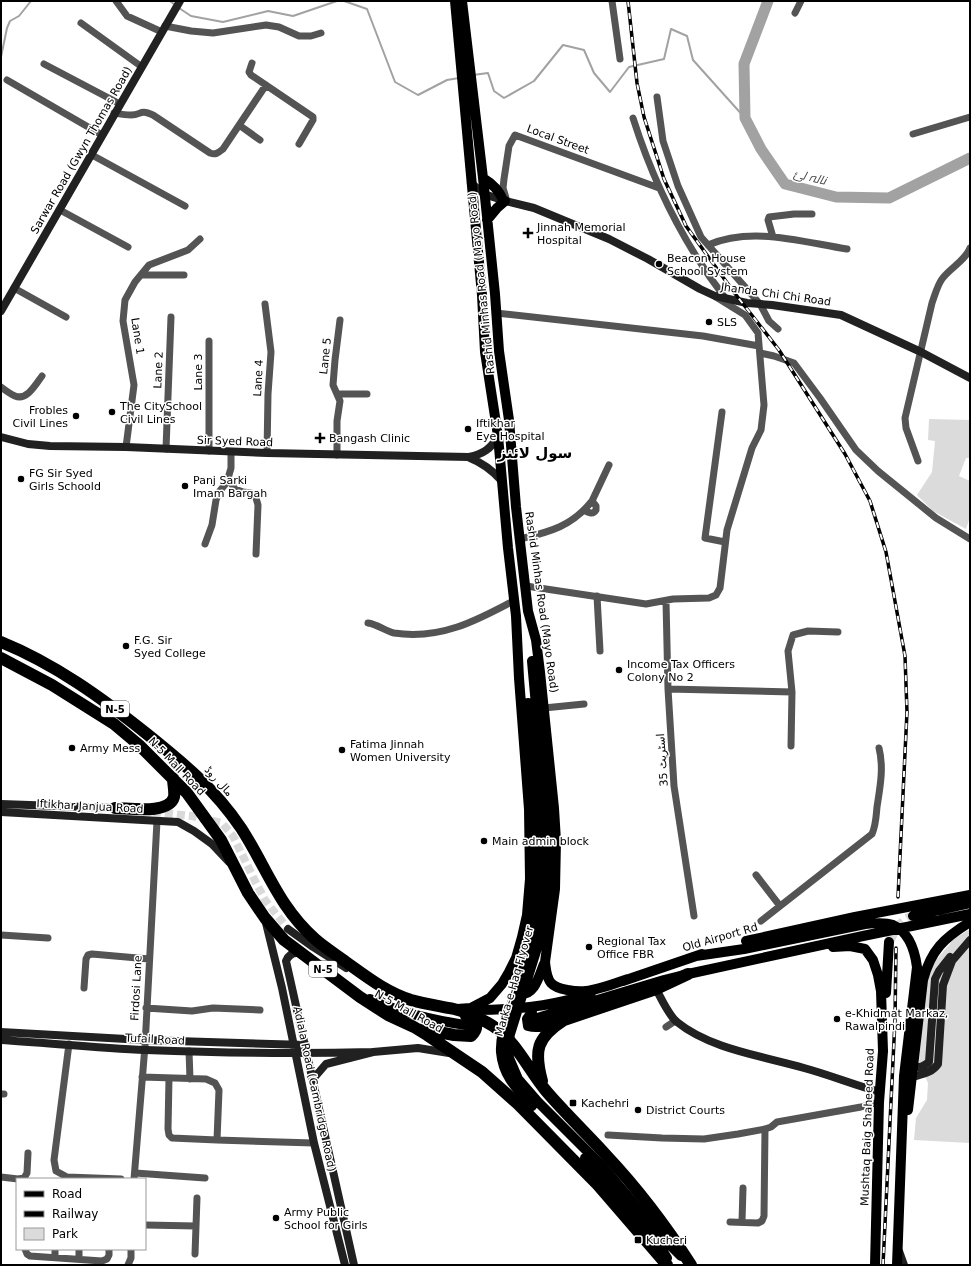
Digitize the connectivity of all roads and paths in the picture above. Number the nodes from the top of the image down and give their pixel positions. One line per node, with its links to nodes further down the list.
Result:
1 (116, 1): 9 (street)
2 (180, 1): 9 (main road, Sarwar Road (Gwyn Thomas Road))
3 (455, 1): 11 (main road, Rashid Minhas Road (Mayo Road))
4 (462, 1): 11 (main road, Rashid Minhas Road (Mayo Road))
5 (612, 1): 12 (street)
6 (801, 1): 7 (street)
7 (795, 13)
8 (81, 23): 15 (street)
9 (164, 29): 10 (street); 15 (main road, Sarwar Road (Gwyn Thomas Road))
10 (321, 33)
11 (465, 58): 18 (main road, Rashid Minhas Road (Mayo Road))
12 (620, 59)
13 (252, 63): 17 (street)
14 (44, 64): 20 (street)
15 (142, 67): 20 (main road, Sarwar Road (Gwyn Thomas Road))
16 (7, 80): 26 (street)
17 (266, 85): 24 (street); 28 (street)
18 (468, 90): 30 (main road, Rashid Minhas Road (Mayo Road)); 31 (main road, Rashid Minhas Road (Mayo Road))
19 (657, 97): 41 (street)
20 (120, 104): 21 (main road, Sarwar Road (Gwyn Thomas Road))
21 (114, 113): 24 (street); 26 (main road, Sarwar Road (Gwyn Thomas Road))
22 (970, 117): 25 (street)
23 (633, 118): 32 (street)
24 (239, 125): 27 (street)
25 (913, 134)
26 (102, 135): 29 (main road, Sarwar Road (Gwyn Thomas Road))
27 (260, 140)
28 (299, 144)
29 (92, 155): 35 (street); 36 (main road, Sarwar Road (Gwyn Thomas Road))
30 (483, 178): 33 (main road, Rashid Minhas Road (Mayo Road)); 34 (main road)
31 (471, 183): 33 (main road, Jhanda Chi Chi Road); 67 (main road, Rashid Minhas Road (Mayo Road))
32 (659, 188): 34 (street, Local Street); 49 (street)
33 (484, 194): 34 (main road, Jhanda Chi Chi Road); 38 (main road, Rashid Minhas Road (Mayo Road))
34 (505, 201): 38 (main road); 48 (main road, Jhanda Chi Chi Road)
35 (185, 206)
36 (60, 210): 42 (street); 47 (main road, Sarwar Road (Gwyn Thomas Road))
37 (812, 214): 39 (street)
38 (487, 220): 53 (main road, Rashid Minhas Road (Mayo Road))
39 (773, 237): 41 (street); 44 (street)
40 (200, 239): 45 (street, Lane 1)
41 (708, 245): 51 (street)
42 (128, 247)
43 (970, 248): 60 (street)
44 (847, 249)
45 (141, 275): 46 (street); 69 (street, Lane 1)
46 (184, 275)
47 (14, 288): 52 (main road, Sarwar Road (Gwyn Thomas Road)); 54 (street)
48 (715, 296): 49 (main road, Jhanda Chi Chi Road); 59 (street)
49 (726, 299): 51 (main road, Jhanda Chi Chi Road)
50 (265, 304): 73 (street, Lane 4)
51 (760, 304): 57 (street); 60 (main road, Jhanda Chi Chi Road)
52 (1, 311)
53 (496, 313): 59 (street); 80 (main road, Rashid Minhas Road (Mayo Road))
54 (66, 317)
55 (171, 317): 70 (street, Lane 2)
56 (340, 320): 64 (street, Lane 5)
57 (778, 329)
58 (209, 341): 71 (street, Lane 3)
59 (759, 349): 81 (street); 82 (street)
60 (921, 352): 62 (main road, Jhanda Chi Chi Road); 76 (street)
61 (42, 376): 63 (street)
62 (970, 378)
63 (1, 387)
64 (337, 394): 65 (street); 74 (street, Lane 5)
65 (367, 394)
66 (722, 412): 82 (street)
67 (498, 436): 75 (main road, Sir Syed Road); 79 (main road, Rashid Minhas Road (Mayo Road))
68 (1, 437): 69 (main road, Sir Syed Road)
69 (126, 447): 70 (main road, Sir Syed Road)
70 (166, 449): 71 (main road, Sir Syed Road)
71 (209, 451): 72 (main road, Sir Syed Road)
72 (231, 452): 73 (main road, Sir Syed Road); 78 (street)
73 (267, 453): 74 (main road, Sir Syed Road)
74 (336, 455): 75 (main road, Sir Syed Road)
75 (470, 457): 79 (main road)
76 (918, 461)
77 (609, 465): 80 (street)
78 (228, 479): 83 (street); 84 (street)
79 (502, 481): 87 (main road, Rashid Minhas Road (Mayo Road))
80 (520, 539): 85 (main road, Rashid Minhas Road (Mayo Road))
81 (970, 539)
82 (724, 542): 88 (street)
83 (205, 544)
84 (256, 554)
85 (526, 586): 86 (street); 89 (main road, Rashid Minhas Road (Mayo Road))
86 (597, 596): 88 (street); 95 (street)
87 (515, 600): 90 (main road, Rashid Minhas Road (Mayo Road)); 91 (street)
88 (666, 601): 99 (street, اسٹریٹ 35)
89 (528, 611): 103 (main road, Rashid Minhas Road (Mayo Road)); 173 (main road, Marka-e-Haq Flyover)
90 (516, 616): 134 (main road, Rashid Minhas Road (Mayo Road)); 173 (main road, Marka-e-Haq Flyover)
91 (368, 623)
92 (838, 632): 101 (street)
93 (1, 637): 96 (highway)
94 (1, 642): 96 (highway, مال روڈ / N-5)
95 (600, 651)
96 (22, 652): 98 (highway, مال روڈ / N-5)
97 (1, 658): 100 (highway, N-5 Mall Road / N-5)
98 (70, 678): 100 (highway); 104 (highway, مال روڈ / N-5)
99 (668, 689): 101 (street); 119 (street, اسٹریٹ 35)
100 (61, 690): 105 (highway, N-5 Mall Road / N-5)
101 (792, 692): 106 (street)
102 (584, 704): 103 (street)
103 (544, 708): 136 (main road, Rashid Minhas Road (Mayo Road))
104 (122, 714): 105 (highway); 139 (highway, مال روڈ / N-5)
105 (114, 724): 108 (highway, N-5 Mall Road / N-5)
106 (791, 746)
107 (879, 748): 117 (street)
108 (173, 778): 110 (highway); 113 (highway, N-5 Mall Road / N-5)
109 (1, 804): 110 (main road, Iftikhar Janjua Road)
110 (115, 808)
111 (1, 812): 112 (main road, Iftikhar Janjua Road)
112 (157, 821): 113 (main road, Iftikhar Janjua Road); 135 (street, Firdosi Lane)
113 (234, 868): 122 (highway, N-5 Mall Road / N-5)
114 (756, 875): 117 (street)
115 (970, 895): 121 (main road, Old Airport Rd)
116 (970, 903): 120 (main road)
117 (780, 906): 123 (street)
118 (970, 914): 127 (main road)
119 (694, 916)
120 (913, 916)
121 (855, 917): 127 (main road); 133 (main road, Old Airport Rd)
122 (265, 918): 132 (highway, N-5 Mall Road / N-5); 157 (main road, Adiala Road (Cambridge Road))
123 (761, 922)
124 (970, 922): 165 (main road)
125 (288, 929): 139 (main road)
126 (1, 934): 128 (street)
127 (863, 936): 131 (main road)
128 (48, 938)
129 (970, 939): 165 (main road); 167 (main road)
130 (888, 942): 161 (main road)
131 (791, 951): 137 (main road); 161 (main road, Mushtaq Baig Shaheed Road)
132 (303, 954): 141 (highway, N-5 Mall Road / N-5); 158 (main road, Adiala Road (Cambridge Road))
133 (696, 956): 138 (main road, Old Airport Rd); 167 (main road)
134 (516, 958): 136 (main road); 145 (main road, Rashid Minhas Road (Mayo Road))
135 (149, 959): 140 (street); 144 (street, Firdosi Lane)
136 (545, 962): 138 (main road, Rashid Minhas Road (Mayo Road))
137 (688, 974): 142 (highway); 147 (main road)
138 (628, 979): 143 (main road, Old Airport Rd)
139 (374, 982): 145 (highway, مال روڈ)
140 (84, 988)
141 (348, 988): 150 (main road); 151 (highway, N-5 Mall Road / N-5)
142 (656, 989): 148 (highway); 149 (main road)
143 (541, 1006): 145 (main road, Old Airport Rd); 148 (main road)
144 (146, 1008): 146 (street); 155 (street, Firdosi Lane)
145 (457, 1009): 151 (highway); 171 (highway)
146 (260, 1010)
147 (534, 1019)
148 (564, 1020): 171 (highway)
149 (675, 1021): 152 (street); 172 (main road)
150 (472, 1026)
151 (414, 1027): 164 (highway, N-5 Mall Road / N-5)
152 (666, 1027)
153 (1, 1032): 155 (main road, Tufail Road)
154 (1, 1040): 156 (main road, Tufail Road)
155 (144, 1040): 157 (main road, Tufail Road); 159 (street, Firdosi Lane)
156 (69, 1044): 159 (main road, Tufail Road); 182 (street)
157 (293, 1045): 158 (main road, Tufail Road); 163 (main road, Adiala Road (Cambridge Road))
158 (307, 1049): 162 (main road); 163 (main road, Tufail Road); 170 (main road, Adiala Road (Cambridge Road))
159 (144, 1050): 160 (main road, Tufail Road); 166 (street, Firdosi Lane)
160 (189, 1051): 163 (main road, Tufail Road); 169 (street)
161 (883, 1051): 172 (main road, Mushtaq Baig Shaheed Road)
162 (373, 1052): 164 (main road); 170 (main road)
163 (295, 1054): 177 (main road, Adiala Road (Cambridge Road))
164 (461, 1056): 203 (highway, N-5 Mall Road / N-5)
165 (912, 1064): 167 (main road)
166 (142, 1077): 168 (street); 179 (street, Firdosi Lane)
167 (908, 1077): 191 (main road)
168 (169, 1078): 169 (street); 176 (street)
169 (190, 1079): 176 (street)
170 (313, 1079): 202 (main road, Adiala Road (Cambridge Road))
171 (545, 1090): 205 (highway)
172 (879, 1097): 174 (street); 206 (main road, Mushtaq Baig Shaheed Road)
173 (535, 1105): 204 (main road, Marka-e-Haq Flyover); 205 (main road, Marka-e-Haq Flyover)
174 (765, 1129): 175 (street); 188 (street)
175 (608, 1135)
176 (217, 1140): 177 (street)
177 (314, 1144): 201 (main road, Adiala Road (Cambridge Road))
178 (28, 1153): 181 (street)
179 (134, 1176): 183 (street)
180 (1, 1177): 184 (street)
181 (24, 1178)
182 (67, 1178)
183 (205, 1178)
184 (16, 1179)
185 (743, 1188): 188 (street)
186 (197, 1198): 190 (street)
187 (730, 1222): 188 (street)
188 (742, 1222)
189 (146, 1224): 190 (street)
190 (196, 1226): 197 (street)
191 (898, 1246): 207 (main road); 208 (main road)
192 (25, 1250): 198 (street)
193 (55, 1250): 198 (street)
194 (79, 1250): 199 (street)
195 (109, 1250): 199 (street)
196 (131, 1250): 200 (street)
197 (195, 1254)
198 (55, 1257): 199 (street)
199 (79, 1259)
200 (128, 1265)
201 (345, 1265)
202 (354, 1265)
203 (667, 1265)
204 (671, 1265)
205 (690, 1265)
206 (875, 1265)
207 (896, 1265)
208 (904, 1265)

